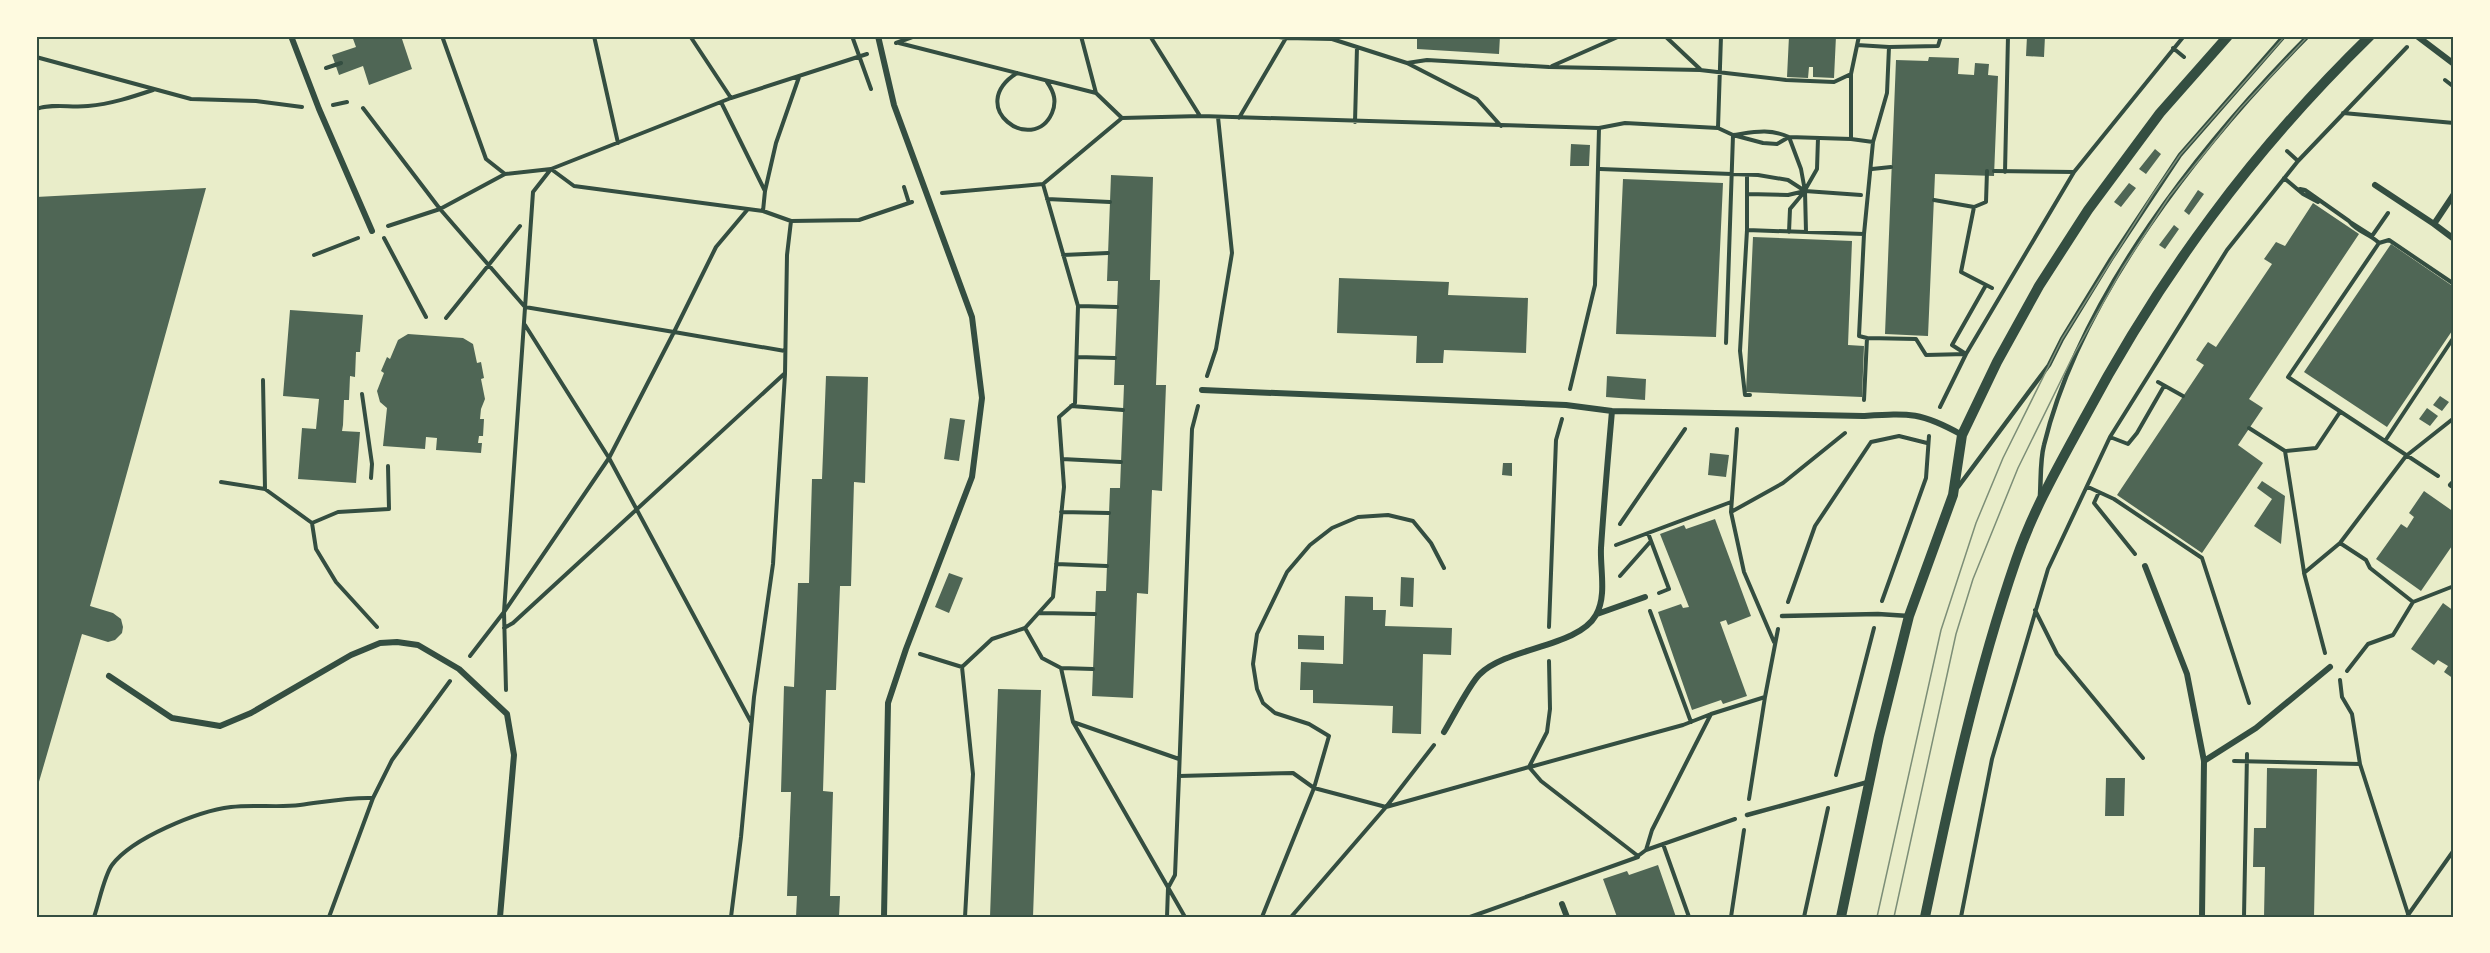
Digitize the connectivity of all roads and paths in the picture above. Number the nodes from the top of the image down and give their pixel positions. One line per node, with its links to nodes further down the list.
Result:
1 (291, 36): 46 (street)
2 (442, 36): 71 (path)
3 (594, 36): 62 (path)
4 (690, 36): 42 (path)
5 (878, 36): 27 (street)
6 (915, 36): 23 (path)
7 (1081, 36): 41 (path)
8 (1150, 36): 48 (path)
9 (1272, 36): 22 (path)
10 (1620, 36): 32 (path)
11 (1665, 36): 34 (path)
12 (1721, 36): 36 (path)
13 (1859, 36): 24 (path)
14 (1941, 36): 26 (path)
15 (2008, 36): 69 (path)
16 (2184, 36): 70 (path)
17 (2228, 36): 143 (street)
18 (2284, 36): 159 (lane)
19 (2308, 36): 160 (lane)
20 (2370, 36): 160 (street)
21 (2417, 36): 31 (street); 47 (path)
22 (1286, 38): 25 (path); 51 (path)
23 (898, 43): 27 (path); 35 (path)
24 (1857, 45): 26 (path); 37 (path)
25 (1357, 47): 30 (path); 52 (path)
26 (1889, 47): 61 (path)
27 (880, 48): 38 (path); 81 (street)
28 (36, 57): 40 (path)
29 (341, 63): 33 (path)
30 (1407, 63): 32 (path); 54 (path)
31 (2454, 64)
32 (1549, 67): 34 (path)
33 (326, 68)
34 (1700, 70): 36 (path)
35 (1017, 73): 39 (path); 39 (path)
36 (1719, 73): 37 (path); 55 (path)
37 (1851, 74): 60 (path)
38 (799, 76): 42 (path); 77 (path)
39 (1047, 81): 41 (path)
40 (154, 90): 45 (path); 46 (path)
41 (1096, 93): 50 (path)
42 (731, 98): 43 (path)
43 (721, 102): 62 (path); 77 (path)
44 (363, 108): 89 (path)
45 (36, 109)
46 (319, 109): 95 (street)
47 (2342, 113): 53 (path); 74 (path)
48 (1201, 116): 49 (path); 50 (path)
49 (1218, 117): 51 (path); 126 (path)
50 (1122, 118): 75 (path)
51 (1239, 118): 52 (path)
52 (1355, 122): 54 (path)
53 (2454, 123)
54 (1501, 127): 56 (path)
55 (1718, 128): 56 (path); 57 (path)
56 (1599, 129): 65 (path)
57 (1733, 135): 58 (path); 58 (path); 72 (path)
58 (1789, 136): 59 (path); 78 (path)
59 (1818, 138): 60 (path); 78 (path)
60 (1851, 139): 61 (path)
61 (1873, 142): 66 (path)
62 (618, 143): 64 (path)
63 (1892, 166): 66 (path)
64 (551, 169): 71 (path); 88 (path); 110 (path)
65 (1600, 169): 72 (path); 132 (path)
66 (1872, 169): 98 (path)
67 (1987, 171): 87 (path)
68 (1994, 171): 69 (path)
69 (2006, 172): 70 (path)
70 (2074, 172): 119 (path)
71 (505, 174): 89 (path)
72 (1732, 175): 73 (path); 117 (path)
73 (1747, 175): 78 (path); 79 (path)
74 (2284, 178): 99 (path); 144 (path)
75 (1043, 184): 81 (path); 83 (path)
76 (2375, 185): 85 (street)
77 (765, 191): 90 (path)
78 (1804, 191): 79 (path); 82 (path); 96 (path); 97 (path)
79 (1747, 194): 94 (path)
80 (2454, 194): 92 (street)
81 (926, 195): 91 (path); 191 (street)
82 (1861, 195)
83 (1047, 200): 86 (path); 104 (path)
84 (1934, 200): 87 (path)
85 (2397, 200): 92 (street); 99 (path)
86 (1110, 202)
87 (1974, 207): 106 (path)
88 (748, 208): 90 (path); 114 (path)
89 (440, 209): 110 (path); 111 (path)
90 (763, 211): 91 (path)
91 (790, 221): 118 (path)
92 (2434, 224): 100 (street)
93 (520, 226): 112 (path)
94 (1747, 230): 96 (path); 128 (path)
95 (372, 231): 103 (path)
96 (1790, 232): 97 (path)
97 (1806, 232): 98 (path)
98 (1864, 234): 116 (path)
99 (2372, 236): 101 (path)
100 (2454, 239)
101 (2379, 243): 105 (path); 136 (path)
102 (1108, 253): 104 (path)
103 (314, 255)
104 (1063, 255): 108 (path)
105 (2454, 284)
106 (1986, 285): 107 (path); 119 (path)
107 (1992, 288)
108 (1078, 306): 109 (path); 120 (path)
109 (1117, 307)
110 (525, 308): 113 (path); 114 (path)
111 (426, 317)
112 (446, 318)
113 (524, 324): 149 (path); 179 (path)
114 (674, 332): 118 (path); 149 (path)
115 (2454, 337): 145 (path)
116 (1867, 338): 119 (path); 131 (path)
117 (1726, 343)
118 (785, 351): 122 (path)
119 (1966, 354): 141 (path)
120 (1076, 357): 121 (path); 133 (path)
121 (1115, 358)
122 (785, 374): 162 (path); 205 (path)
123 (263, 380): 157 (path)
124 (2158, 382): 125 (path)
125 (2164, 386): 129 (path); 144 (path)
126 (1202, 390): 132 (street); 209 (path)
127 (362, 393): 153 (path)
128 (1757, 395)
129 (2183, 396)
130 (1852, 399): 131 (path)
131 (1864, 400): 139 (path)
132 (1566, 405): 135 (street); 190 (path)
133 (1071, 406): 134 (path); 150 (path)
134 (1123, 410)
135 (1612, 411): 137 (street); 169 (street)
136 (2340, 412): 145 (path); 147 (path)
137 (1696, 413): 138 (street); 169 (path)
138 (1738, 413): 139 (street); 161 (path)
139 (1863, 416): 141 (street); 164 (path)
140 (2454, 418): 148 (path)
141 (1934, 419): 143 (street); 146 (path)
142 (2249, 428): 147 (path)
143 (1962, 435): 159 (street)
144 (2110, 437): 156 (path)
145 (2385, 441): 148 (path)
146 (1926, 443): 183 (path); 184 (path)
147 (2285, 451): 174 (path)
148 (2406, 456): 155 (path); 168 (path)
149 (609, 458): 162 (path); 179 (path)
150 (1062, 459): 151 (path); 163 (path)
151 (1121, 462)
152 (388, 466): 166 (path)
153 (371, 478)
154 (222, 482): 157 (path)
155 (2453, 483)
156 (2088, 487): 158 (path); 178 (path)
157 (266, 489): 166 (path)
158 (2099, 492): 172 (path); 200 (path)
159 (1953, 495): 185 (street)
160 (2040, 500): 244 (street)
161 (1731, 502): 164 (path); 167 (path)
162 (636, 509): 186 (path); 205 (path)
163 (1062, 512): 165 (path); 170 (path)
164 (1731, 512): 189 (path)
165 (1109, 513)
166 (312, 523): 188 (path)
167 (1648, 533): 169 (path); 176 (path)
168 (2340, 543): 174 (path); 177 (path)
169 (1601, 550): 182 (street)
170 (1056, 564): 171 (path); 180 (path)
171 (1107, 566)
172 (2145, 566): 210 (street)
173 (1444, 568): 216 (path)
174 (2304, 573): 192 (path)
175 (2454, 586): 177 (path)
176 (1645, 597): 182 (street); 204 (path)
177 (2414, 602): 198 (path)
178 (2036, 610): 208 (path); 245 (path)
179 (504, 612): 186 (path); 195 (path)
180 (1038, 613): 181 (path); 187 (path)
181 (1095, 614)
182 (1597, 614): 190 (street)
183 (1878, 614): 184 (lane); 185 (lane); 217 (path)
184 (1782, 616): 189 (path)
185 (1909, 616): 215 (street)
186 (504, 628): 201 (path)
187 (1025, 628): 193 (path); 194 (path)
188 (397, 642): 195 (street); 197 (street)
189 (1774, 642): 199 (path)
190 (1548, 644): 207 (street); 213 (path)
191 (906, 649): 193 (path); 232 (street)
192 (2330, 667): 198 (path); 206 (street)
193 (962, 668): 233 (path)
194 (1061, 668): 196 (path); 203 (path)
195 (459, 669): 201 (street); 218 (path)
196 (1093, 669)
197 (109, 676)
198 (2340, 678): 212 (path)
199 (1765, 697): 202 (path); 220 (path)
200 (2248, 703)
201 (507, 714): 230 (street)
202 (1711, 714): 204 (path); 222 (path)
203 (1073, 722): 209 (path); 225 (path)
204 (1690, 722): 213 (path)
205 (752, 723): 231 (path)
206 (2256, 728): 210 (street); 211 (path)
207 (1444, 732): 219 (path)
208 (2143, 758)
209 (1179, 759): 214 (path)
210 (2204, 761): 246 (street)
211 (2247, 762): 212 (path); 247 (path)
212 (2360, 764): 227 (path)
213 (1529, 767): 219 (path); 224 (path)
214 (1179, 776): 216 (path); 225 (path)
215 (1869, 782): 217 (lane); 243 (street)
216 (1314, 788): 219 (path); 236 (path)
217 (1832, 793): 220 (lane); 242 (path)
218 (373, 798): 228 (path); 229 (path)
219 (1386, 807): 237 (path)
220 (1747, 815): 221 (path); 241 (path)
221 (1663, 844): 222 (path); 240 (path)
222 (1646, 850): 224 (path)
223 (2454, 850): 227 (path)
224 (1638, 856): 238 (path)
225 (1168, 888): 234 (path); 235 (path)
226 (1562, 904): 239 (street)
227 (2409, 916)
228 (94, 917)
229 (329, 917)
230 (500, 917)
231 (731, 917)
232 (884, 917)
233 (965, 917)
234 (1167, 917)
235 (1185, 917)
236 (1262, 917)
237 (1291, 917)
238 (1470, 917)
239 (1567, 917)
240 (1689, 917)
241 (1731, 917)
242 (1804, 917)
243 (1841, 917)
244 (1925, 917)
245 (1960, 917)
246 (2202, 917)
247 (2244, 917)

